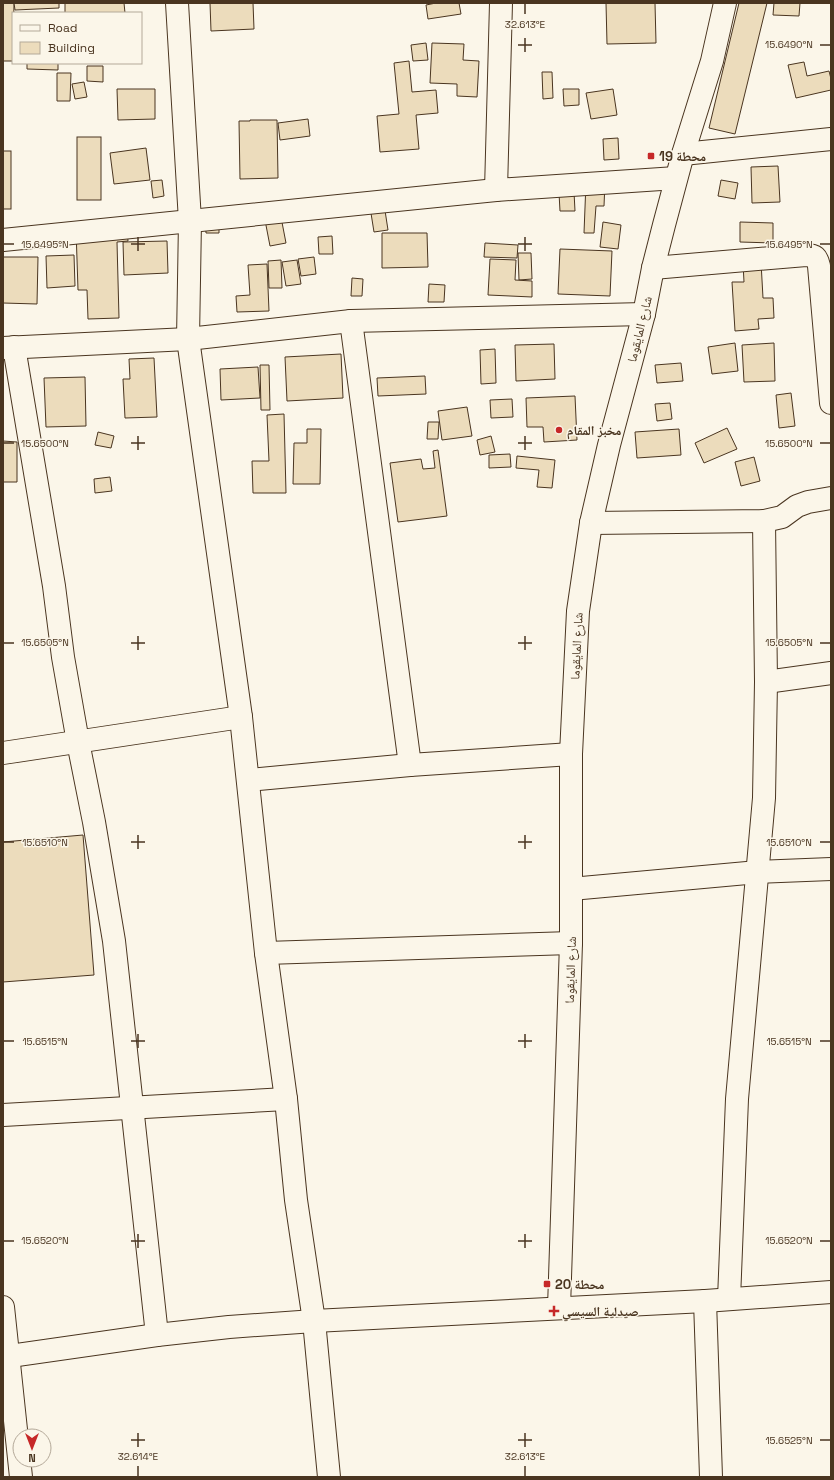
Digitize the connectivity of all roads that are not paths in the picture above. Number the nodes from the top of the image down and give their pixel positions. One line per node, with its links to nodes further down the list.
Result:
1 (177, 3): 8 (street)
2 (501, 3): 7 (street)
3 (725, 3): 5 (street, شارع المايقوما)
4 (831, 139): 5 (street)
5 (683, 154): 6 (street, شارع المايقوما)
6 (676, 178): 7 (street); 10 (street, شارع المايقوما)
7 (496, 190): 8 (street)
8 (190, 221): 9 (street); 13 (street)
9 (3, 240)
10 (653, 268): 11 (street, شارع المايقوما); 15 (street)
11 (644, 314): 12 (street); 18 (street, شارع المايقوما)
12 (351, 321): 13 (street); 25 (street)
13 (188, 339): 14 (street); 21 (street)
14 (8, 348): 22 (street)
15 (831, 403)
16 (831, 498): 17 (street)
17 (764, 521): 18 (street); 20 (street)
18 (591, 523): 24 (street, شارع المايقوما)
19 (831, 673): 20 (street)
20 (766, 682): 28 (street)
21 (241, 717): 22 (street); 26 (street)
22 (78, 742): 23 (street); 33 (street)
23 (3, 753)
24 (571, 754): 25 (street); 29 (street, شارع المايقوما)
25 (410, 765): 26 (street)
26 (248, 780): 31 (street)
27 (831, 869): 28 (street)
28 (758, 872): 29 (street); 36 (street)
29 (571, 889): 30 (street, شارع المايقوما)
30 (571, 943): 31 (street); 39 (street, شارع المايقوما)
31 (266, 953): 32 (street)
32 (286, 1099): 33 (street); 40 (street)
33 (132, 1108): 34 (street); 41 (street)
34 (3, 1115)
35 (831, 1292): 36 (street)
36 (729, 1299): 37 (street)
37 (705, 1301): 39 (street); 45 (street)
38 (3, 1307): 42 (street)
39 (559, 1308): 40 (street)
40 (314, 1320): 41 (street); 44 (street)
41 (157, 1335): 42 (street)
42 (6, 1357): 43 (street)
43 (21, 1477)
44 (330, 1477)
45 (711, 1477)

